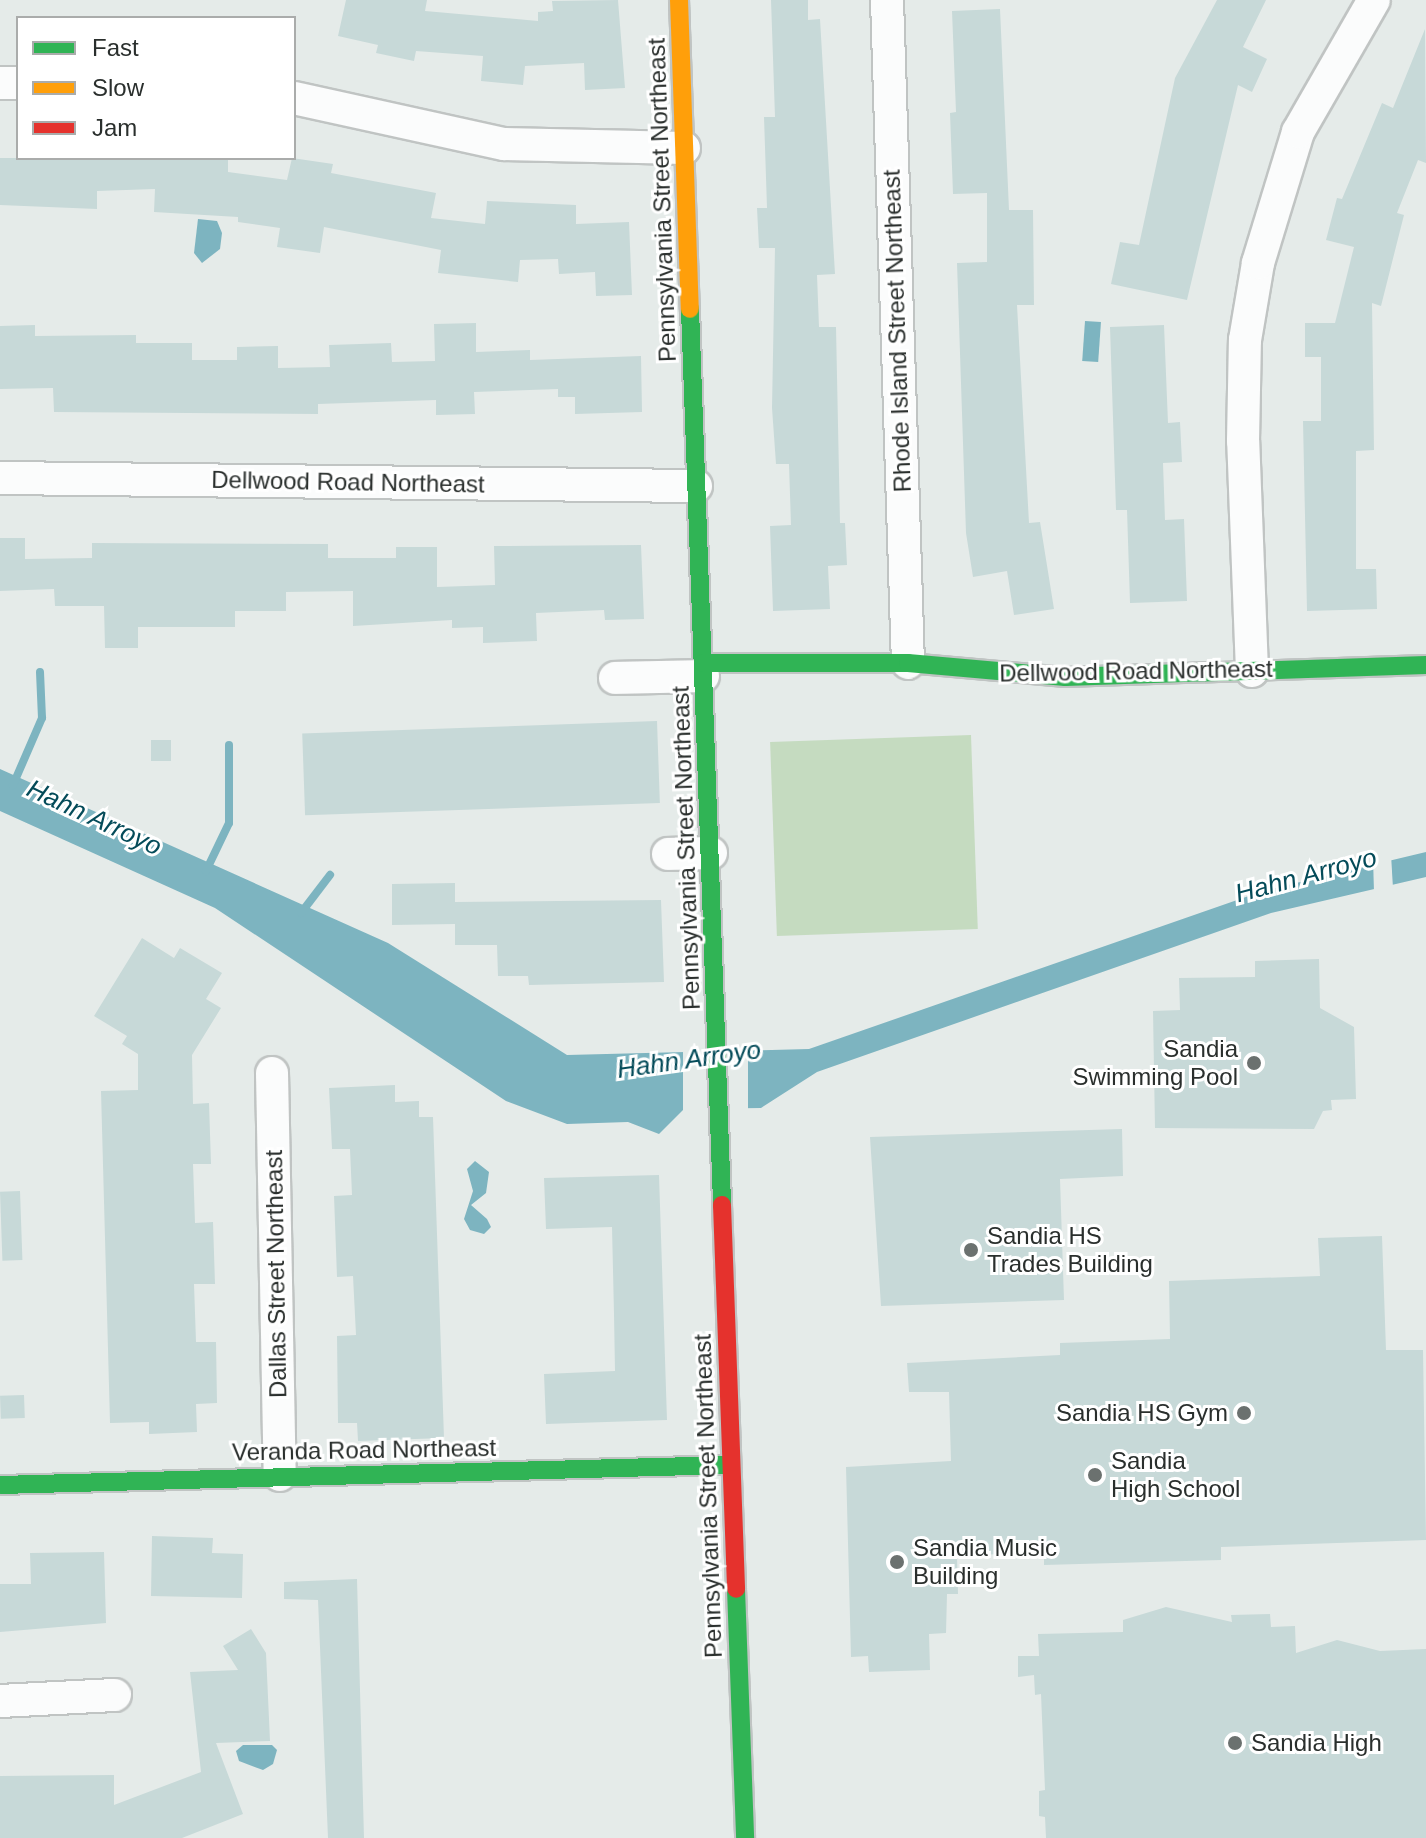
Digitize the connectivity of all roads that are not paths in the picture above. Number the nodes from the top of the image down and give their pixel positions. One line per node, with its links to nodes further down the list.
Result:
1 (679, 0): 5 (street, Pennsylvania Street Northeast)
2 (887, 0): 8 (street, Rhode Island Street Northeast)
3 (1374, 0): 11 (street)
4 (296, 98): 5 (street)
5 (684, 148): 7 (street, Pennsylvania Street Northeast)
6 (0, 478): 7 (street, Dellwood Road Northeast)
7 (696, 486): 10 (street, Pennsylvania Street Northeast)
8 (908, 663): 10 (street, Dellwood Road Northeast); 11 (street, Dellwood Road Northeast)
9 (1426, 665): 11 (street, Dellwood Road Northeast)
10 (703, 670): 12 (street); 13 (street, Pennsylvania Street Northeast)
11 (1252, 671)
12 (615, 678)
13 (711, 853): 14 (street); 16 (street, Pennsylvania Street Northeast)
14 (668, 854)
15 (272, 1073): 17 (street, Dallas Street Northeast)
16 (730, 1465): 17 (street, Veranda Road Northeast); 21 (street, Pennsylvania Street Northeast)
17 (280, 1475): 18 (street, Veranda Road Northeast)
18 (0, 1485)
19 (115, 1695): 20 (street)
20 (0, 1701)
21 (745, 1838)

